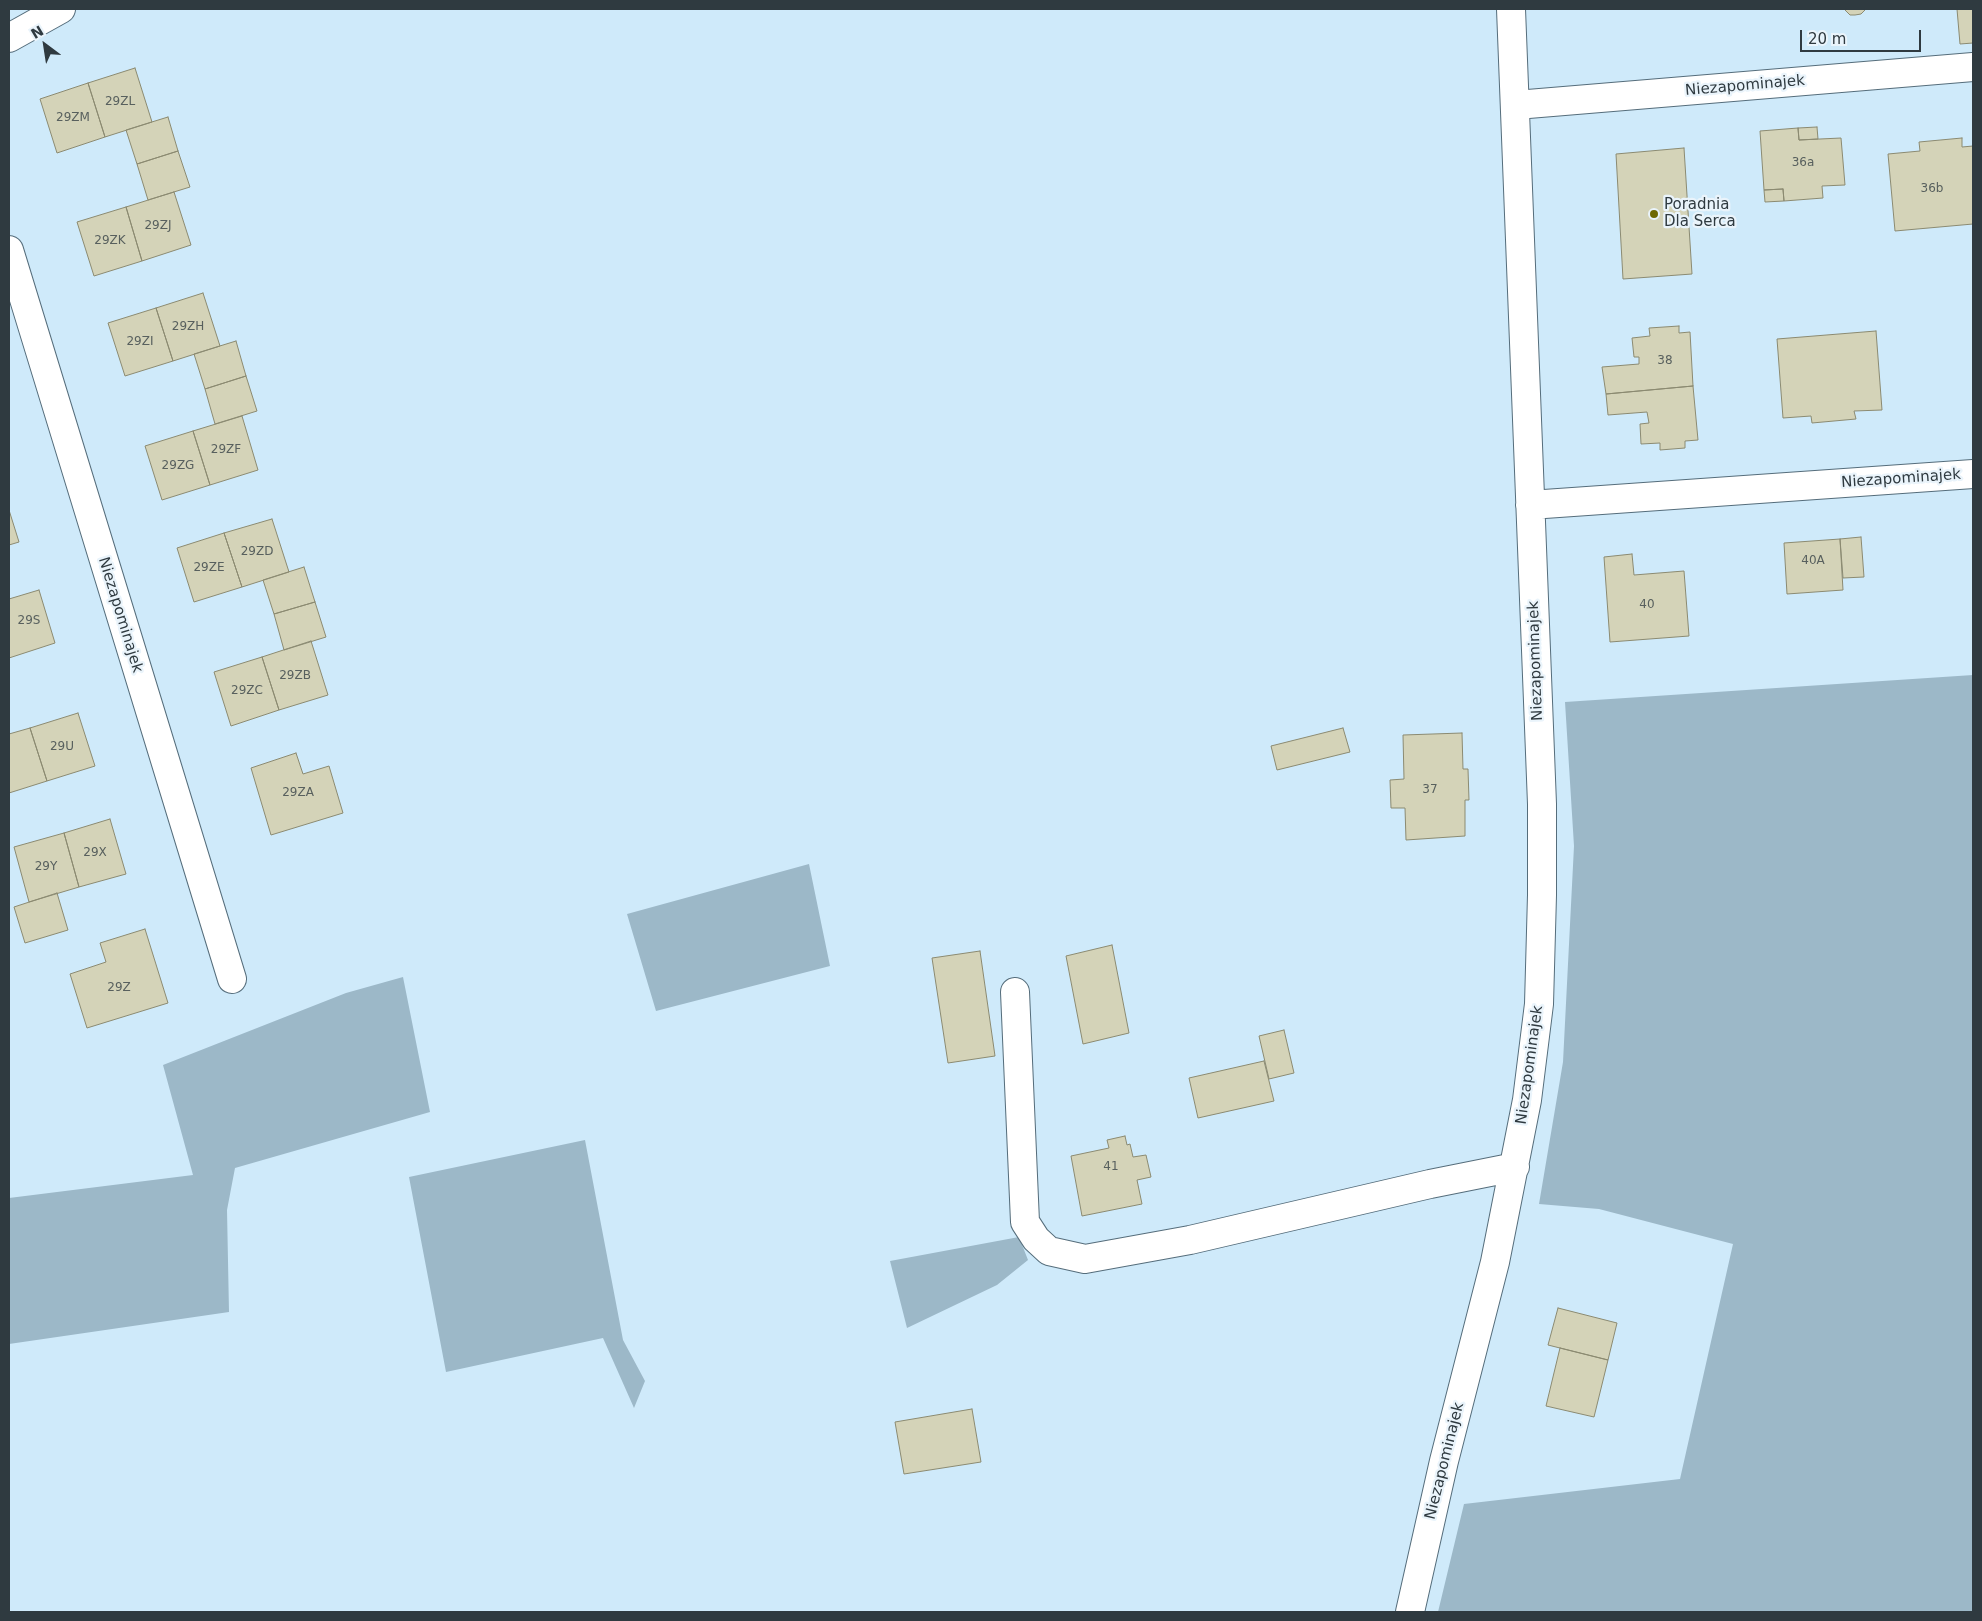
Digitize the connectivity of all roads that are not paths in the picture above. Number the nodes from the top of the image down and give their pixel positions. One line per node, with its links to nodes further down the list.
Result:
1 (61, 9): 3 (street)
2 (1511, 9): 5 (street, Niezapominajek)
3 (9, 38)
4 (1973, 67): 5 (street, Niezapominajek)
5 (1516, 106): 8 (street, Niezapominajek)
6 (9, 250): 9 (street, Niezapominajek)
7 (1973, 474): 8 (street, Niezapominajek)
8 (1530, 505): 11 (street, Niezapominajek)
9 (232, 979)
10 (1015, 992): 11 (street)
11 (1515, 1167): 12 (street, Niezapominajek)
12 (1410, 1612)

